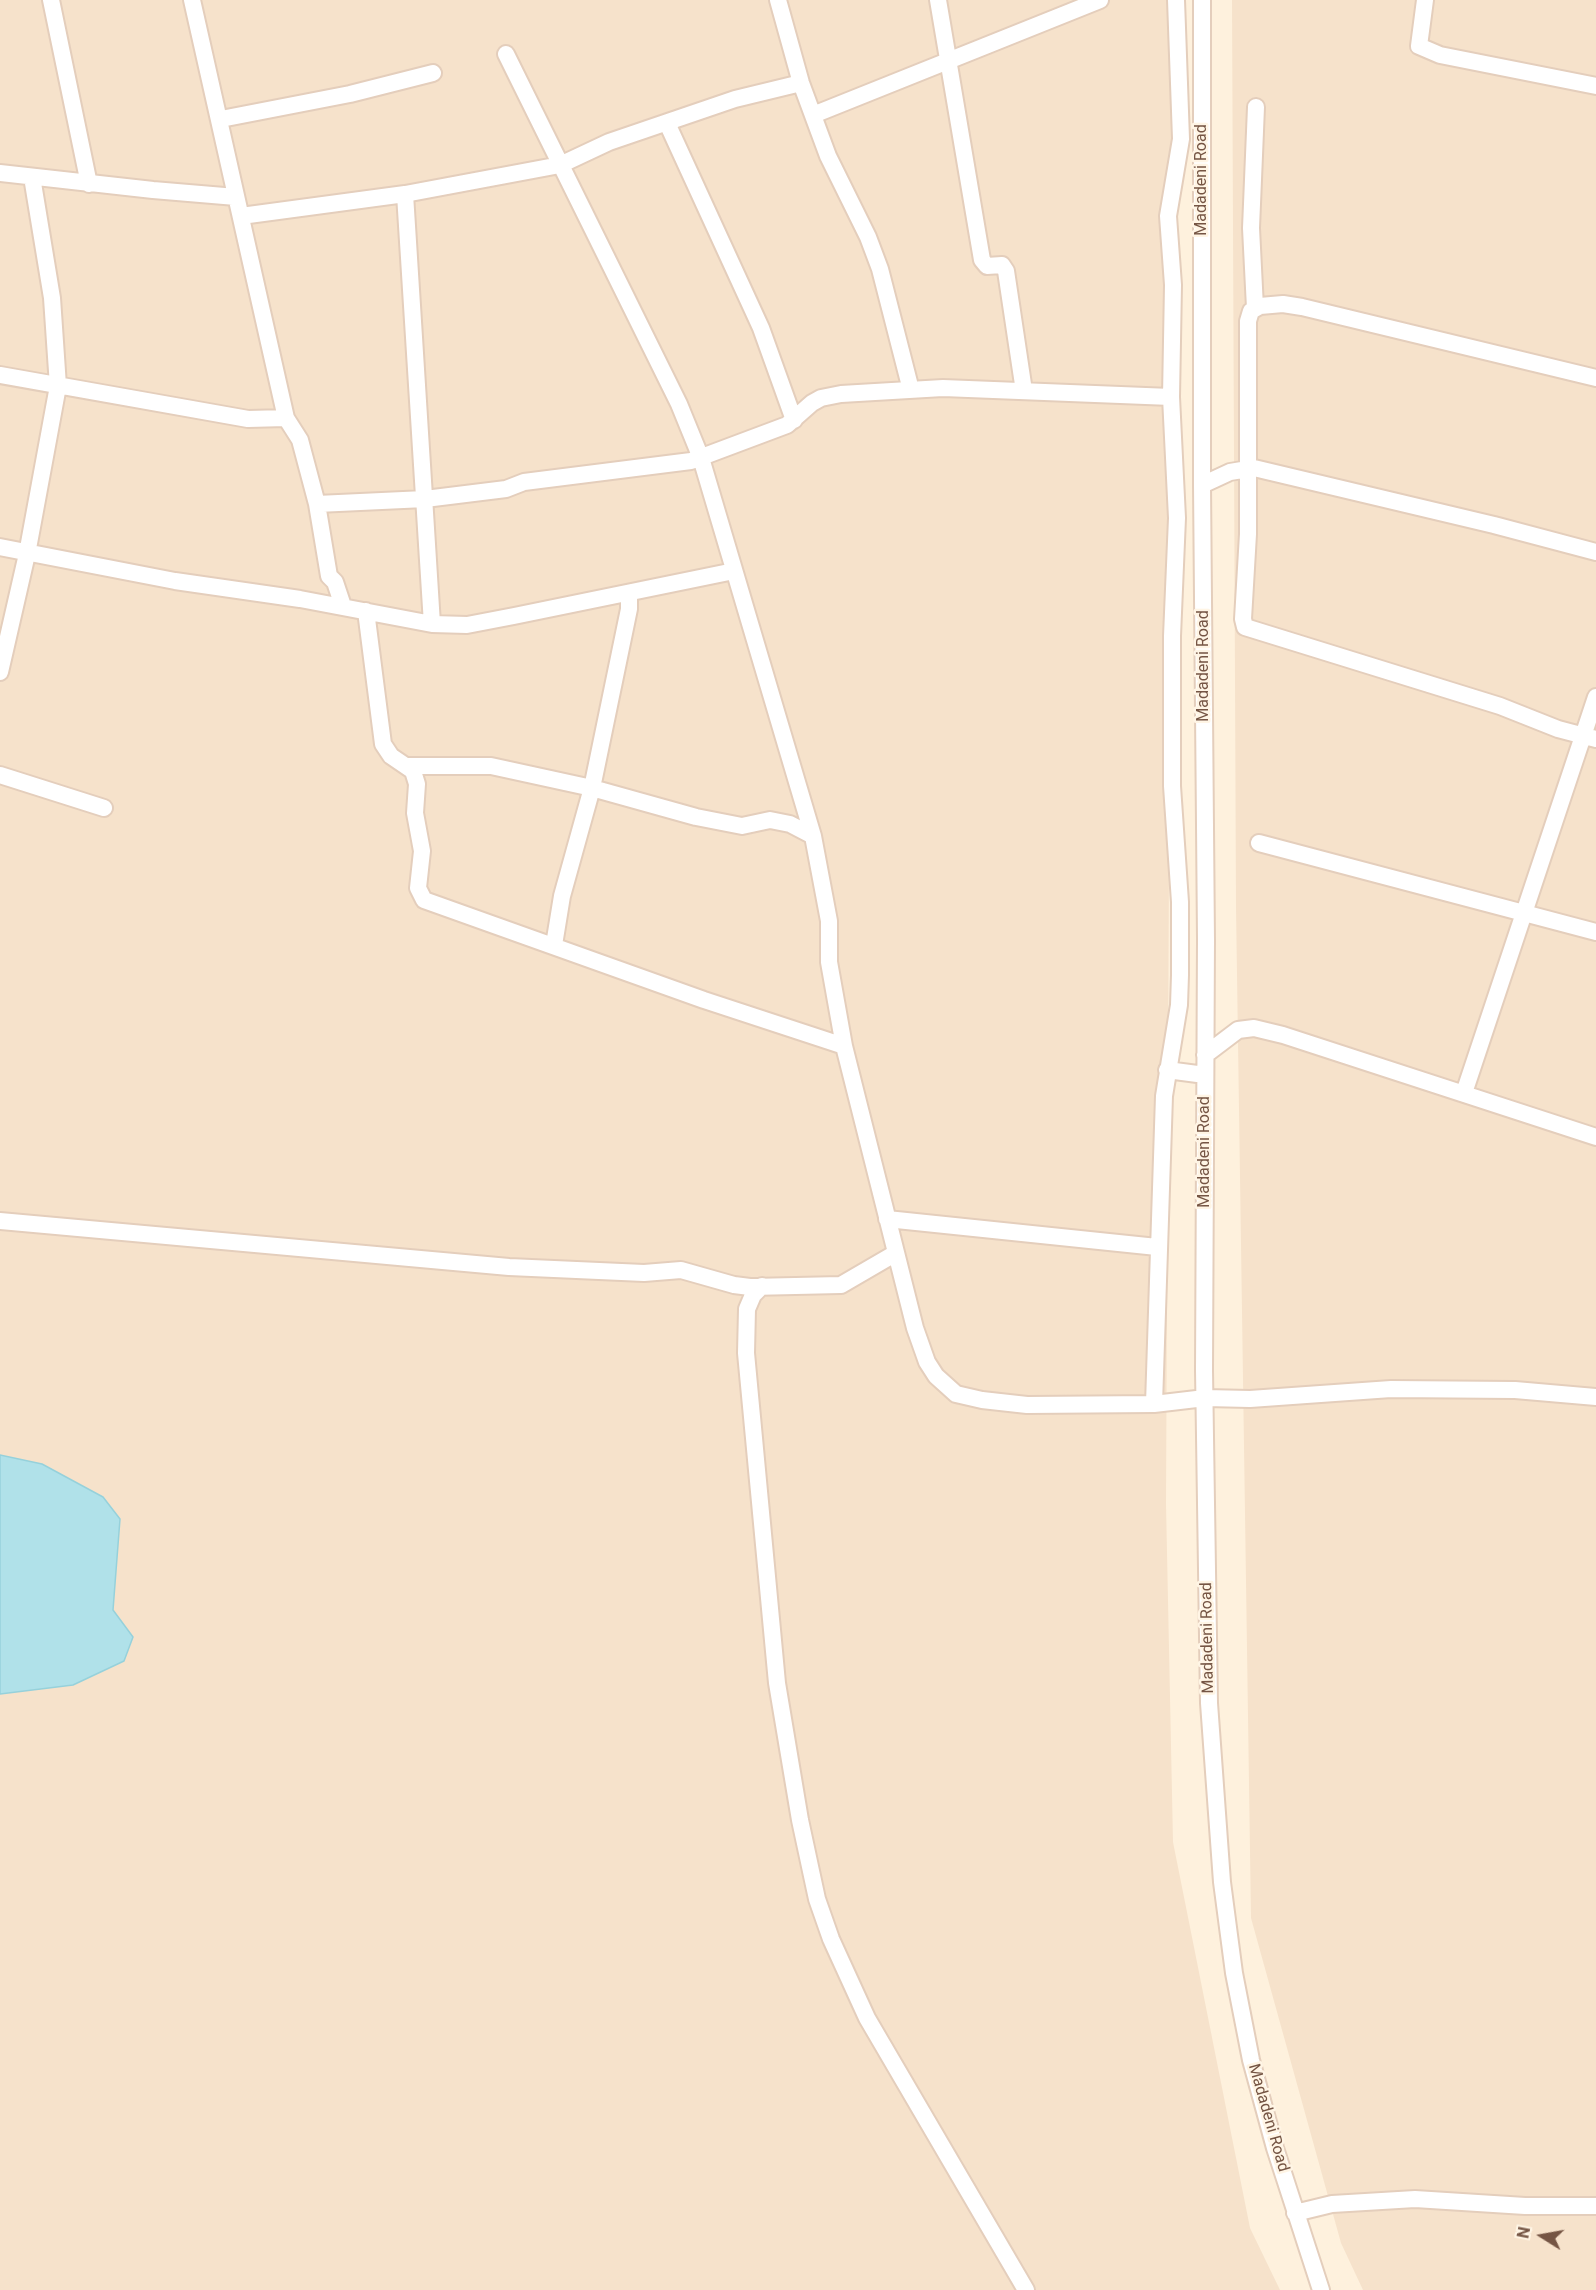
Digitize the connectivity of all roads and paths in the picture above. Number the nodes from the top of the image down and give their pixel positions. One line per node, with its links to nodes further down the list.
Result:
1 (51, 0): 21 (street)
2 (192, 0): 16 (street)
3 (778, 0): 12 (street)
4 (938, 0): 10 (street)
5 (1100, 0): 10 (street)
6 (1176, 0): 31 (street)
7 (1202, 0): 36 (street, Madadeni Road)
8 (1425, 0): 13 (street)
9 (506, 54): 18 (street)
10 (947, 61): 15 (street); 30 (street)
11 (433, 73): 16 (street)
12 (801, 83): 15 (street); 17 (street)
13 (1596, 86)
14 (1256, 107): 25 (street)
15 (813, 115): 29 (street)
16 (221, 119): 23 (street)
17 (667, 123): 18 (street); 33 (street)
18 (560, 165): 22 (street); 34 (street)
19 (0, 173): 20 (street)
20 (32, 177): 21 (street); 28 (street)
21 (89, 184): 23 (street)
22 (405, 194): 24 (street); 37 (street)
23 (236, 196): 24 (street)
24 (241, 216): 32 (street)
25 (1255, 308): 27 (street); 35 (street)
26 (0, 375): 28 (street)
27 (1596, 378)
28 (58, 386): 32 (street); 41 (street)
29 (910, 390): 30 (street); 33 (street)
30 (1024, 391): 31 (street)
31 (1171, 397): 61 (street)
32 (286, 418): 38 (street)
33 (794, 420): 34 (street)
34 (701, 458): 37 (street); 42 (street)
35 (1247, 468): 36 (street); 40 (street); 49 (street)
36 (1202, 485): 60 (street, Madadeni Road)
37 (425, 499): 38 (street); 46 (street)
38 (316, 504): 44 (street)
39 (0, 547): 41 (street)
40 (1596, 552)
41 (27, 554): 44 (street); 47 (street)
42 (734, 571): 43 (street); 54 (street)
43 (629, 594): 46 (street); 52 (street)
44 (343, 606): 45 (street)
45 (366, 611): 46 (street); 50 (street)
46 (432, 624)
47 (0, 672)
48 (1596, 697): 49 (street)
49 (1590, 737): 56 (street)
50 (408, 766): 52 (street); 58 (street)
51 (0, 776): 53 (street)
52 (592, 788): 54 (street); 58 (street)
53 (104, 808)
54 (813, 836): 59 (street)
55 (1259, 843): 56 (street)
56 (1525, 911): 57 (street); 63 (street)
57 (1596, 932)
58 (554, 945): 59 (street)
59 (844, 1046): 65 (street)
60 (1205, 1055): 62 (street, Madadeni Road); 63 (street)
61 (1167, 1070): 62 (street); 67 (street)
62 (1205, 1075): 70 (street, Madadeni Road)
63 (1464, 1093): 64 (street)
64 (1596, 1137)
65 (886, 1219): 67 (street); 68 (street)
66 (0, 1221): 69 (street)
67 (1158, 1247): 72 (street)
68 (896, 1253): 69 (street); 72 (street)
69 (762, 1286): 75 (street)
70 (1205, 1398): 71 (street); 72 (street); 74 (street, Madadeni Road)
71 (1596, 1398)
72 (1154, 1404)
73 (1596, 2206): 74 (street)
74 (1296, 2213): 76 (street, Madadeni Road)
75 (1026, 2290)
76 (1321, 2290)

